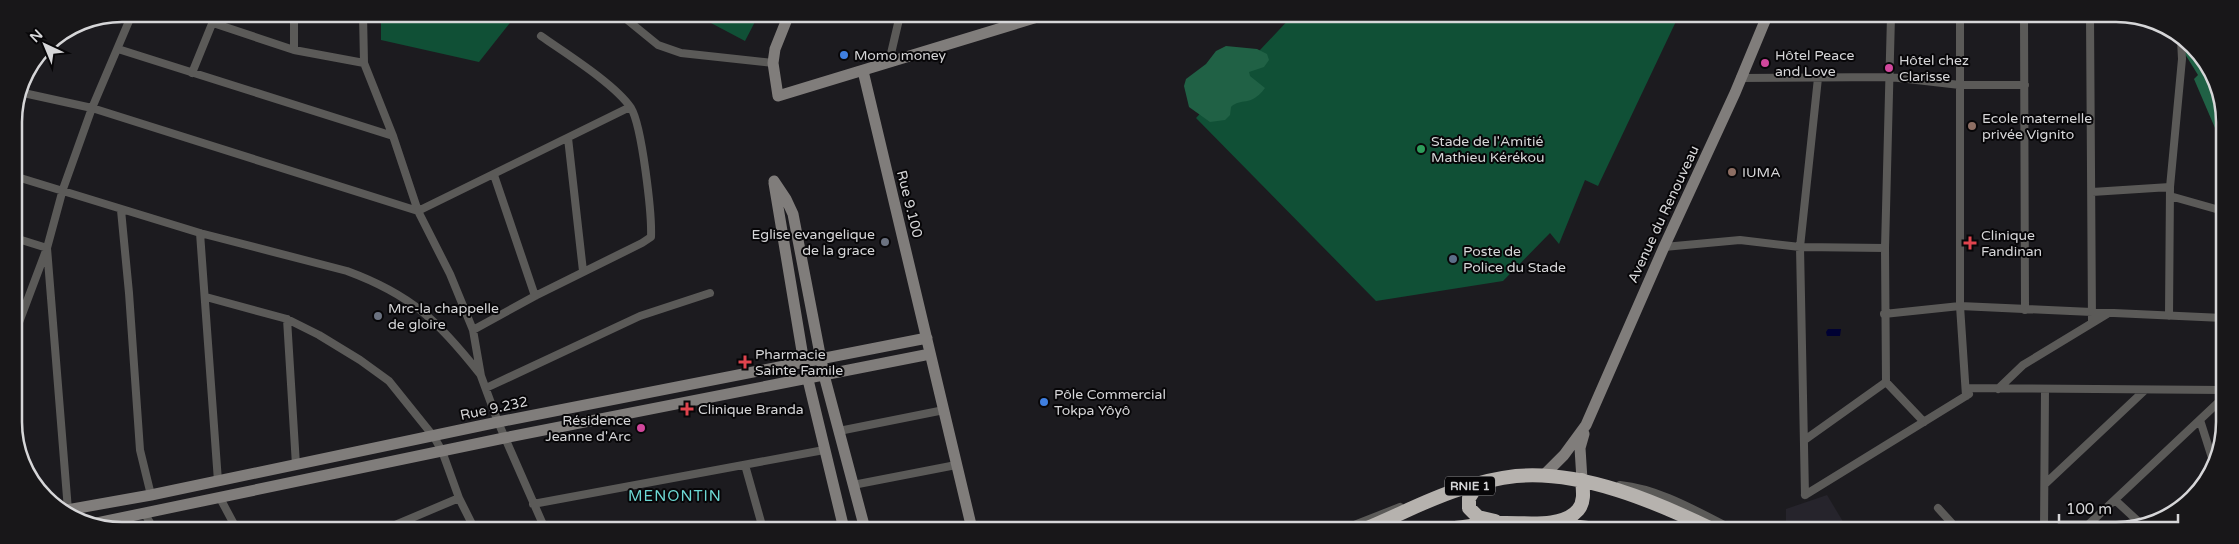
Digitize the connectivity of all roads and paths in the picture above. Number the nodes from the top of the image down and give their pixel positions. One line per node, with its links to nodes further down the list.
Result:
1 (1764, 22): 24 (street, Avenue du Renouveau)
2 (1891, 22): 23 (street)
3 (1960, 22): 26 (street)
4 (2024, 22): 27 (street)
5 (2090, 22): 37 (street)
6 (128, 23): 16 (street)
7 (212, 23): 17 (street); 22 (street)
8 (294, 23): 17 (street)
9 (363, 23): 18 (street)
10 (631, 23): 20 (street)
11 (786, 23): 20 (street)
12 (898, 23): 19 (street)
13 (1019, 23): 19 (street)
14 (541, 36): 29 (street)
15 (2181, 46): 35 (street)
16 (118, 49): 22 (street); 30 (street)
17 (294, 50): 18 (street)
18 (364, 62): 31 (street)
19 (889, 62): 21 (street)
20 (773, 63): 21 (street)
21 (863, 71): 65 (street, Rue 9.100)
22 (192, 73): 31 (street)
23 (1890, 77): 25 (street); 26 (street); 47 (street)
24 (1740, 78): 25 (street); 44 (street, Avenue du Renouveau)
25 (1818, 78): 45 (street)
26 (1960, 85): 27 (street); 54 (street)
27 (2024, 85): 55 (street)
28 (27, 94): 30 (street)
29 (630, 107): 32 (street); 48 (street)
30 (92, 108): 36 (street); 41 (street)
31 (393, 136): 41 (street)
32 (568, 138): 33 (street); 48 (street)
33 (494, 175): 41 (street); 53 (street)
34 (23, 178): 36 (street)
35 (2170, 187): 37 (street); 38 (street)
36 (63, 189): 40 (street); 46 (street)
37 (2092, 192): 56 (street)
38 (2170, 196): 39 (street); 60 (street)
39 (2216, 209)
40 (121, 210): 42 (street); 103 (street)
41 (418, 211): 64 (street)
42 (200, 233): 52 (street); 70 (street)
43 (23, 240): 46 (street)
44 (1664, 247): 45 (street); 84 (street, Avenue du Renouveau)
45 (1800, 247): 47 (street); 88 (street)
46 (47, 248): 58 (street); 108 (street)
47 (1885, 248): 59 (street)
48 (583, 271): 53 (street)
49 (805, 272): 50 (street); 50 (street); 67 (street)
50 (788, 275): 68 (street)
51 (710, 293): 73 (street)
52 (206, 296): 62 (street); 97 (street)
53 (535, 296): 64 (street)
54 (1960, 306): 55 (street); 59 (street); 78 (street)
55 (2025, 310): 56 (street)
56 (2091, 313): 57 (street); 63 (street)
57 (2108, 313): 60 (street); 63 (street)
58 (22, 314)
59 (1884, 314): 72 (street)
60 (2169, 316): 61 (street)
61 (2216, 318)
62 (287, 319): 86 (street); 93 (street)
63 (2092, 323): 74 (street)
64 (473, 330): 70 (street)
65 (927, 338): 66 (street, Rue 9.100); 67 (street, Rue 9.232)
66 (930, 354): 69 (street); 80 (street, Rue 9.100)
67 (821, 359): 68 (street, Rue 9.232); 69 (street)
68 (804, 363): 71 (street); 82 (street, Rue 9.232)
69 (824, 374): 71 (street); 85 (street)
70 (481, 376): 73 (street)
71 (808, 378): 87 (street); 89 (street)
72 (1886, 382): 83 (street); 88 (street)
73 (486, 388): 82 (street)
74 (1998, 389): 75 (street); 78 (street)
75 (2045, 389): 76 (street); 100 (street)
76 (2145, 390): 77 (street); 100 (street)
77 (2216, 390)
78 (1966, 392): 83 (street)
79 (2216, 405): 81 (street)
80 (944, 410): 85 (street); 94 (street, Rue 9.100)
81 (2200, 420): 91 (street); 106 (street)
82 (498, 422): 86 (street, Rue 9.232); 87 (street)
83 (1924, 422): 88 (street)
84 (1586, 425): 95 (street, Avenue du Renouveau); 96 (street, Avenue du Renouveau)
85 (839, 431): 101 (street)
86 (434, 436): 90 (street); 93 (street, Rue 9.232)
87 (504, 438): 90 (street); 107 (street)
88 (1806, 439)
89 (824, 450): 92 (street); 129 (street)
90 (442, 451): 104 (street); 105 (street)
91 (2211, 454)
92 (745, 464): 107 (street); 128 (street)
93 (296, 465): 97 (street, Rue 9.232)
94 (956, 465): 101 (street); 131 (street, Rue 9.100)
95 (1544, 476): 96 (highway, RNIE 1); 98 (highway, RNIE 1)
96 (1582, 480): 99 (highway, RNIE 1); 117 (highway)
97 (218, 481): 103 (street, Rue 9.232)
98 (1478, 484): 102 (highway, RNIE 1); 116 (highway)
99 (1596, 484): 118 (highway, RNIE 1); 119 (street)
100 (2045, 484): 121 (street)
101 (853, 485): 130 (street)
102 (1460, 489): 114 (street); 115 (highway, RNIE 1)
103 (151, 495): 110 (street, Rue 9.232)
104 (220, 498): 111 (street); 124 (street)
105 (459, 498): 125 (street); 126 (street)
106 (2115, 500): 112 (street); 122 (street)
107 (533, 504): 127 (street)
108 (68, 505)
109 (1938, 508): 120 (street)
110 (74, 509)
111 (145, 514): 113 (street); 123 (street)
112 (2137, 520)
113 (110, 521)
114 (1363, 521)
115 (1384, 521)
116 (1494, 521)
117 (1554, 521)
118 (1693, 521)
119 (1717, 521)
120 (1950, 521)
121 (2044, 521)
122 (2092, 521)
123 (150, 522)
124 (233, 522)
125 (403, 522)
126 (471, 522)
127 (542, 522)
128 (761, 522)
129 (842, 522)
130 (863, 522)
131 (970, 522)

